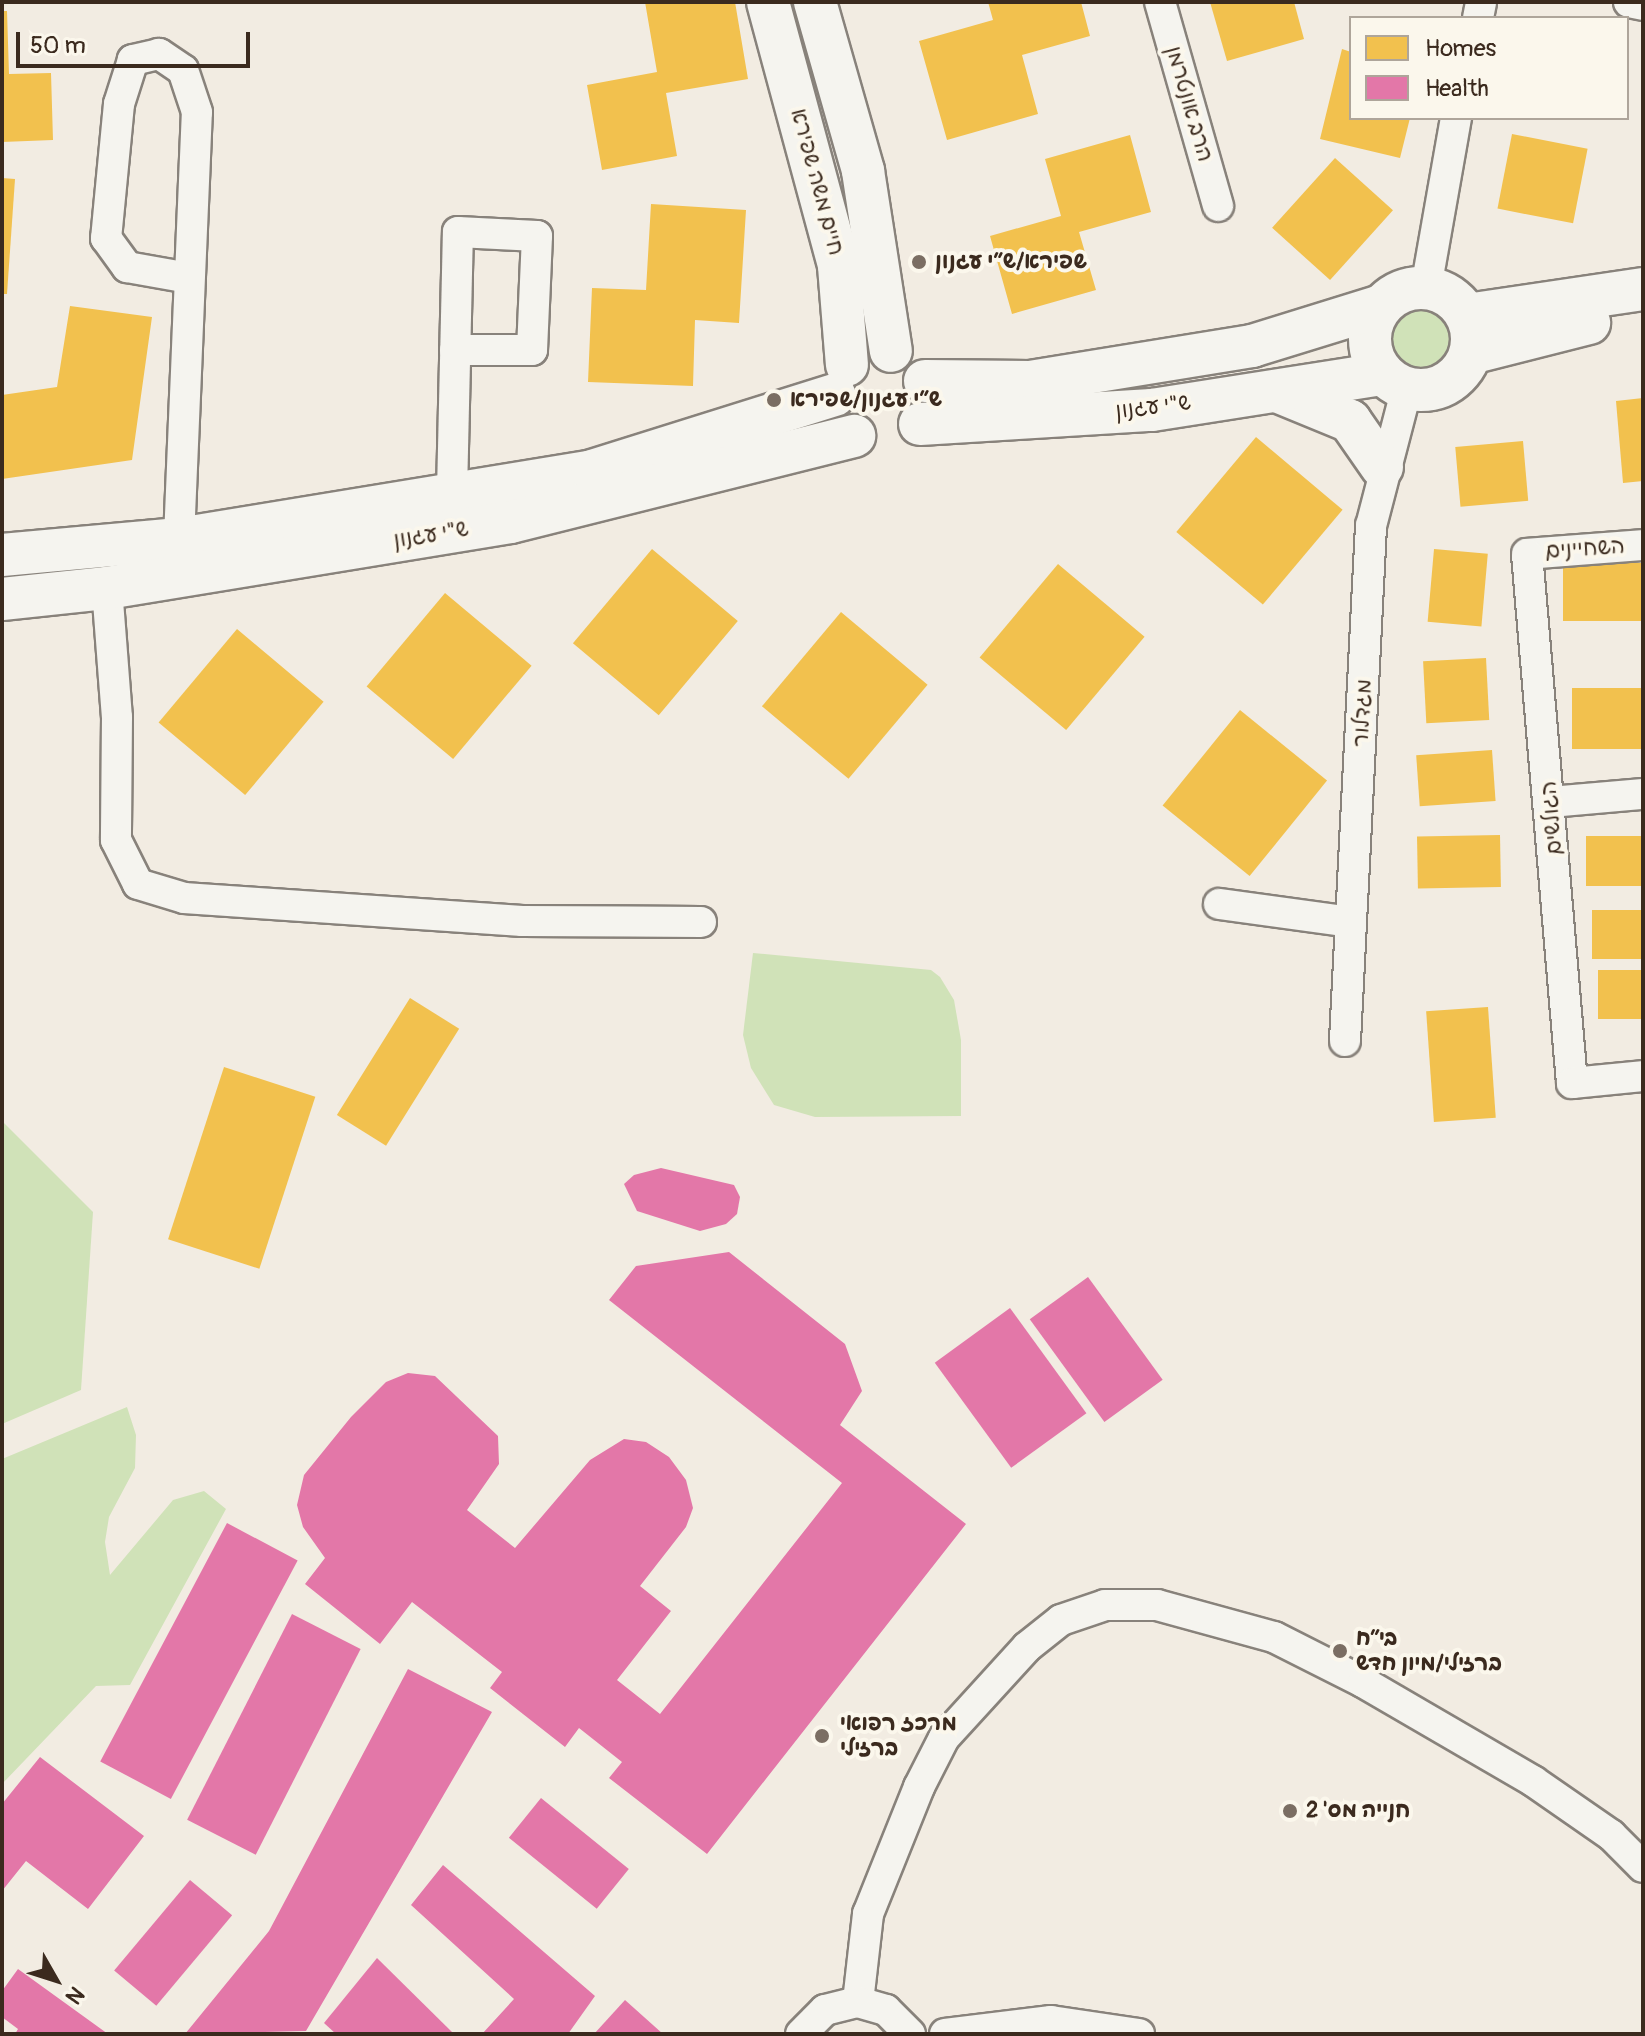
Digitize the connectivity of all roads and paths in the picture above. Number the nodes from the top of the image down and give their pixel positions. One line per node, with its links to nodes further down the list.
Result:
1 (768, 2): 16 (street, חיים משה שפירא)
2 (815, 2): 15 (street, חיים משה שפירא)
3 (1160, 2): 7 (street, הרב אונטרמן)
4 (1629, 2): 5 (street)
5 (1643, 5)
6 (1456, 120): 9 (street)
7 (1218, 206)
8 (189, 278): 8 (street); 24 (street)
9 (1426, 288): 11 (street); 13 (street)
10 (1643, 289): 13 (street)
11 (1381, 306): 17 (street, ש"י עגנון); 18 (street)
12 (1643, 314): 13 (street)
13 (1469, 334): 18 (street)
14 (455, 350): 14 (street); 23 (street)
15 (891, 351): 16 (street); 17 (street)
16 (840, 380): 21 (street); 23 (street, ש"י עגנון)
17 (925, 381): 20 (street)
18 (1395, 381): 19 (street, ש"י עגנון); 22 (street, מגדלור)
19 (1272, 389): 20 (street, ש"י עגנון); 22 (street)
20 (920, 424): 21 (street)
21 (854, 436): 28 (street, ש"י עגנון)
22 (1382, 467): 34 (street, מגדלור)
23 (452, 493): 24 (street, ש"י עגנון)
24 (179, 539): 27 (street, ש"י עגנון)
25 (1643, 545): 26 (street, השחיינים)
26 (1527, 554): 31 (street, הגולשים)
27 (2, 555)
28 (107, 588): 29 (street, ש"י עגנון); 33 (street)
29 (2, 599)
30 (1643, 794): 31 (street)
31 (1551, 802): 36 (street, הגולשים)
32 (1219, 904): 34 (street)
33 (701, 922)
34 (1350, 922): 35 (street, מגדלור)
35 (1345, 1041)
36 (1643, 1076)
37 (1643, 1867): 38 (street)
38 (858, 2002): 40 (street); 41 (street)
39 (991, 2025): 42 (street); 43 (street); 44 (street)
40 (801, 2034)
41 (910, 2034)
42 (945, 2034)
43 (1038, 2034)
44 (1139, 2034)

